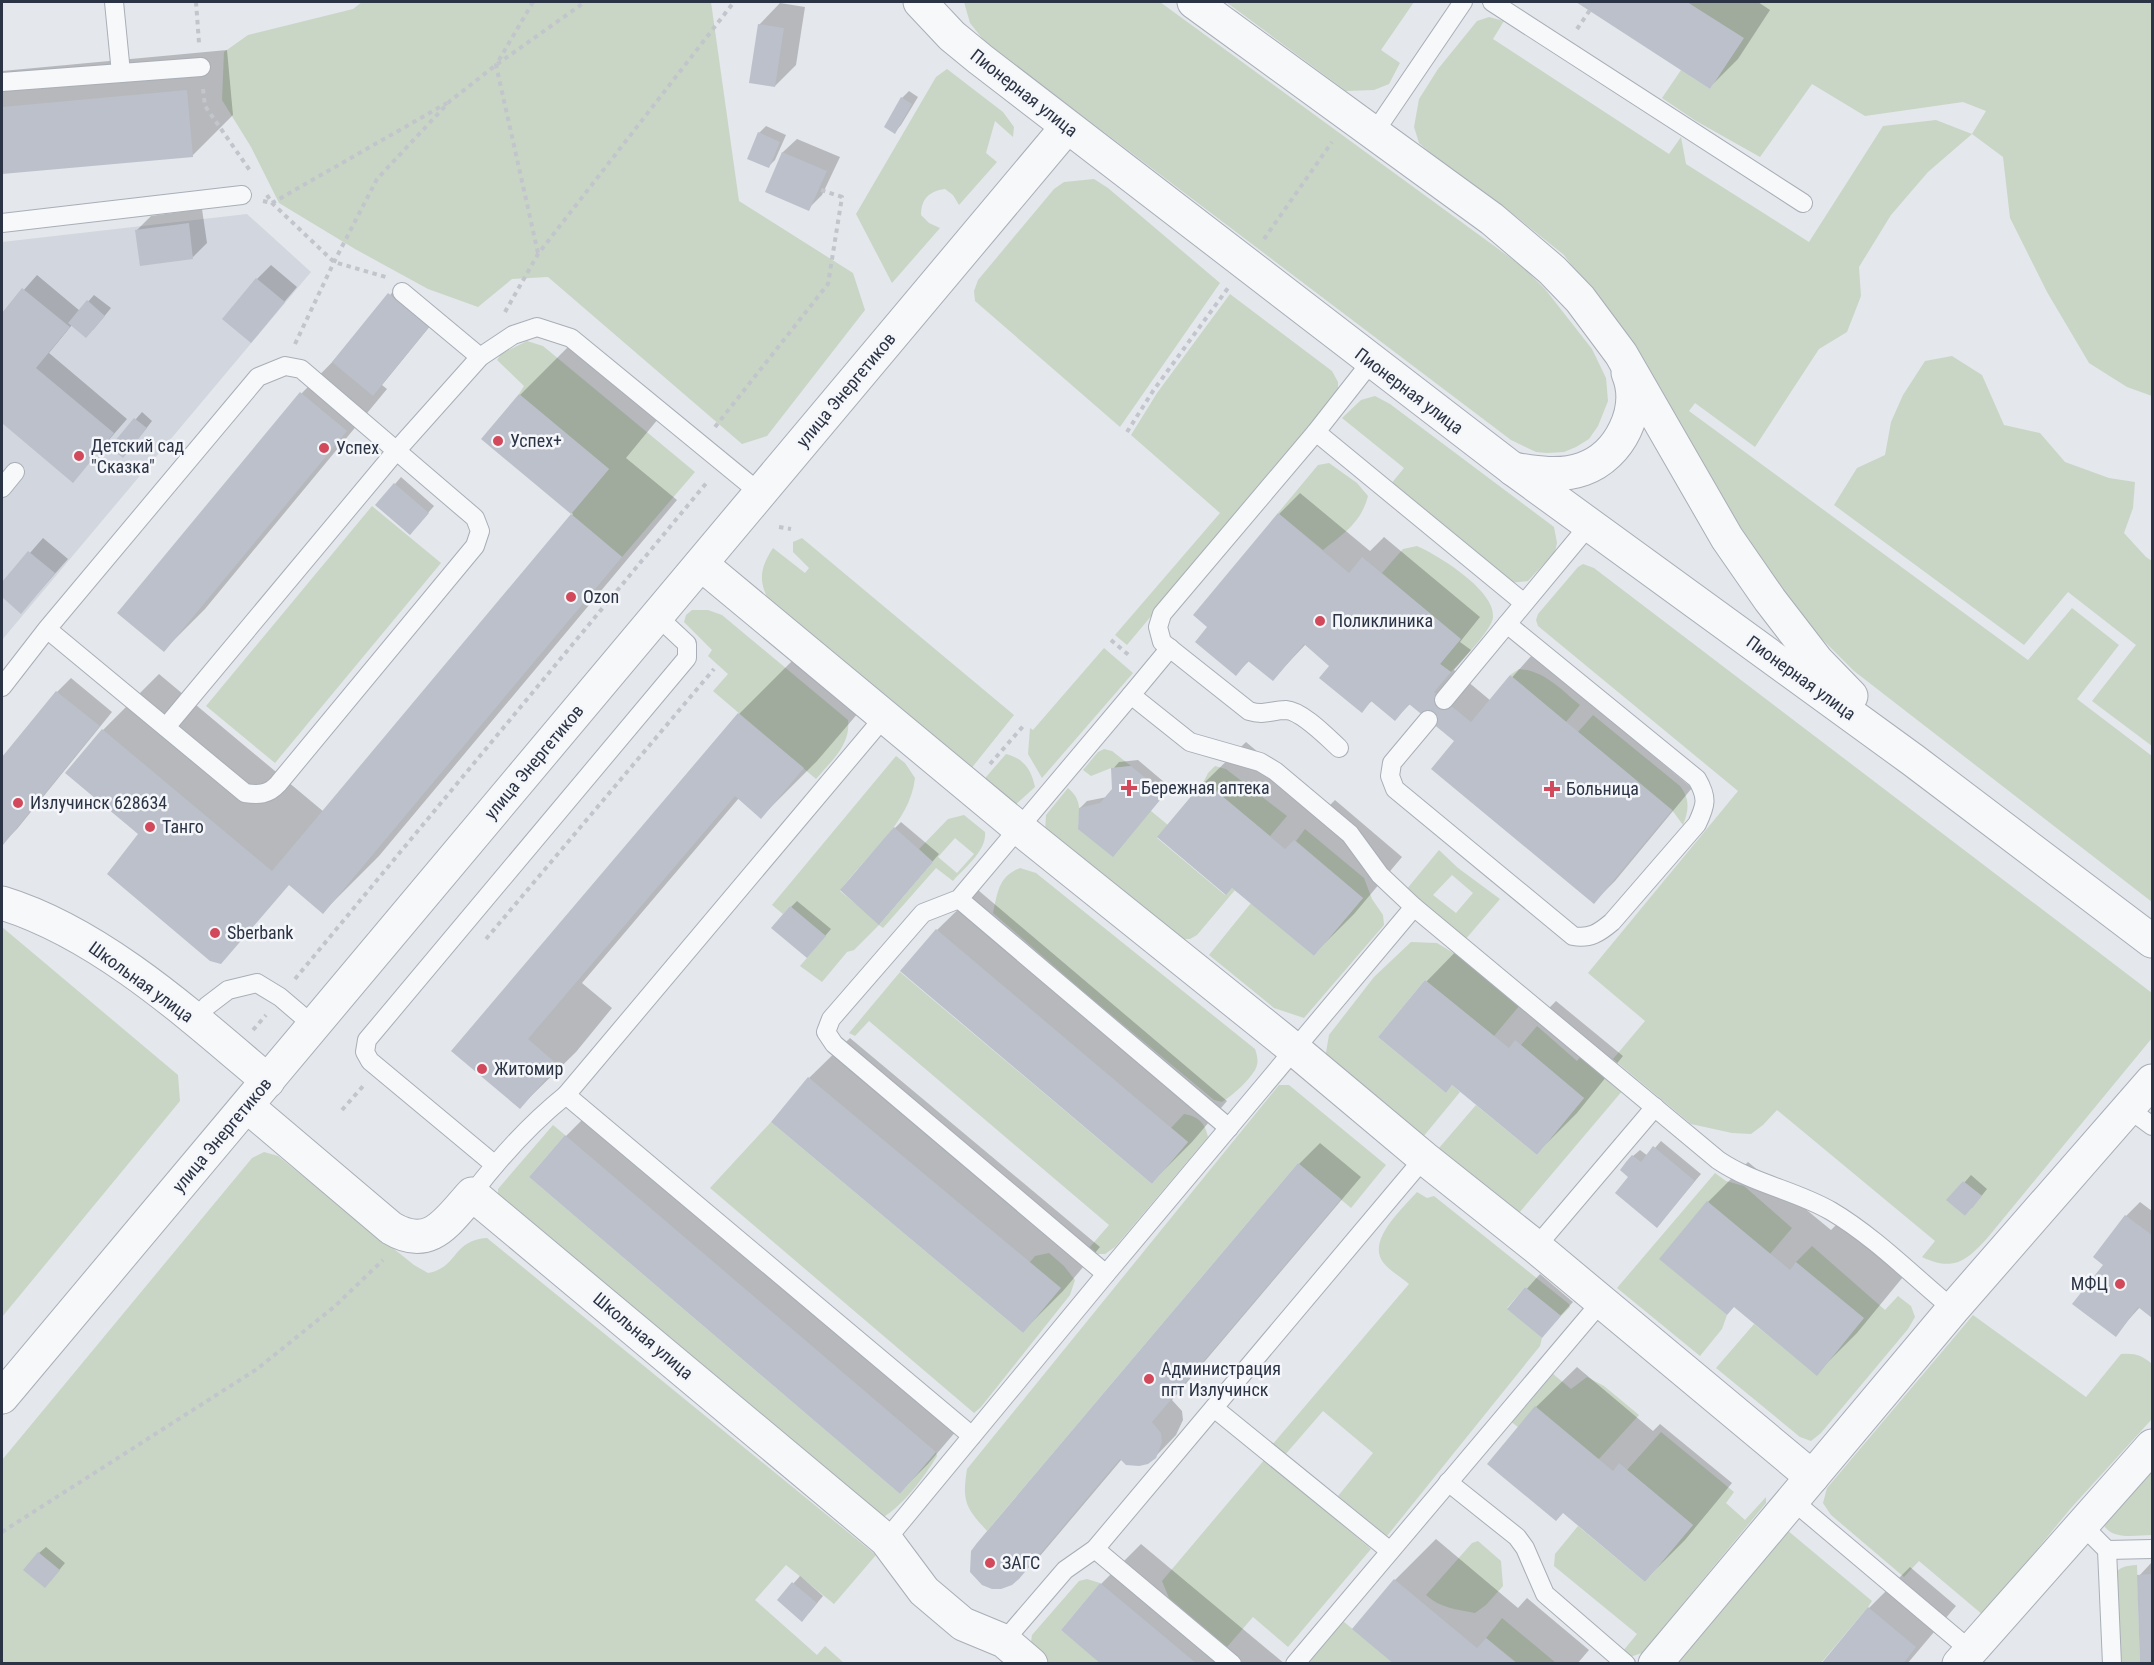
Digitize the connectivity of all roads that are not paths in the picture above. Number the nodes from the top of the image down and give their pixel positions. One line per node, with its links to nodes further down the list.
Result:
1 (114, 2): 9 (lane)
2 (921, 2): 7 (street, Пионерная улица)
3 (950, 2): 7 (street)
4 (1194, 2): 12 (street, Пионерная улица)
5 (1463, 2): 12 (lane)
6 (1492, 2): 14 (lane)
7 (980, 59): 11 (street, Пионерная улица)
8 (201, 67): 9 (lane)
9 (121, 73): 10 (lane)
10 (2, 82)
11 (1066, 127): 19 (street, Пионерная улица); 25 (street, улица Энергетиков)
12 (1374, 133): 17 (street, Пионерная улица)
13 (242, 195): 15 (lane)
14 (1803, 203)
15 (2, 223)
16 (402, 292): 18 (lane)
17 (1620, 354): 22 (street); 40 (street, Пионерная улица)
18 (480, 357): 21 (lane); 25 (lane)
19 (1371, 362): 20 (lane); 22 (street, Пионерная улица)
20 (1316, 432): 28 (lane); 32 (lane)
21 (397, 450): 31 (lane); 38 (lane); 38 (lane)
22 (1512, 469): 26 (street, Пионерная улица)
23 (15, 472): 24 (lane)
24 (2, 488)
25 (760, 493): 27 (street, улица Энергетиков)
26 (1590, 524): 28 (lane); 40 (street, Пионерная улица)
27 (701, 564): 29 (street, улица Энергетиков); 36 (street)
28 (1524, 603): 30 (lane)
29 (657, 616): 47 (street, улица Энергетиков); 57 (lane)
30 (1507, 624): 35 (lane); 37 (lane)
31 (47, 629): 33 (lane); 38 (lane)
32 (1170, 648): 34 (lane); 39 (lane)
33 (2, 687)
34 (1131, 695): 41 (lane); 44 (lane)
35 (1444, 700)
36 (885, 716): 41 (street); 51 (lane)
37 (1428, 720)
38 (166, 727)
39 (1340, 748)
40 (1913, 760): 45 (street, Пионерная улица)
41 (1020, 829): 42 (lane); 48 (street)
42 (959, 899): 55 (lane); 60 (lane)
43 (2, 903): 46 (street, Школьная улица)
44 (1414, 907): 48 (lane); 53 (lane)
45 (2152, 941)
46 (194, 1020): 47 (lane); 49 (street, Школьная улица)
47 (314, 1026): 49 (street, улица Энергетиков)
48 (1294, 1050): 55 (lane); 56 (street)
49 (268, 1081): 52 (street, улица Энергетиков)
50 (2152, 1081): 54 (street)
51 (566, 1095): 57 (lane); 65 (lane)
52 (247, 1106): 58 (street); 63 (street, улица Энергетиков)
53 (1654, 1107): 59 (lane); 62 (lane)
54 (2141, 1117): 62 (street)
55 (1228, 1128): 60 (lane)
56 (1424, 1158): 59 (street); 64 (lane)
57 (495, 1165): 58 (lane)
58 (472, 1194): 70 (street, Школьная улица)
59 (1536, 1247): 61 (street)
60 (1106, 1274): 65 (lane)
61 (1601, 1302): 67 (lane); 68 (street)
62 (1953, 1309): 68 (street)
63 (2, 1397)
64 (1214, 1408): 71 (lane); 74 (lane)
65 (972, 1436): 70 (lane)
66 (2152, 1446): 69 (street)
67 (1448, 1482): 74 (lane); 80 (lane)
68 (1802, 1489): 76 (lane); 81 (street)
69 (2082, 1525): 73 (lane); 76 (street)
70 (886, 1540): 75 (street, Школьная улица)
71 (1095, 1549): 75 (lane); 78 (lane)
72 (2152, 1549): 73 (lane)
73 (2108, 1550): 82 (lane)
74 (1390, 1551): 79 (lane)
75 (1004, 1641): 77 (street, Школьная улица)
76 (1965, 1657)
77 (1031, 1664)
78 (1232, 1664)
79 (1295, 1664)
80 (1626, 1664)
81 (1654, 1664)
82 (2112, 1664)

